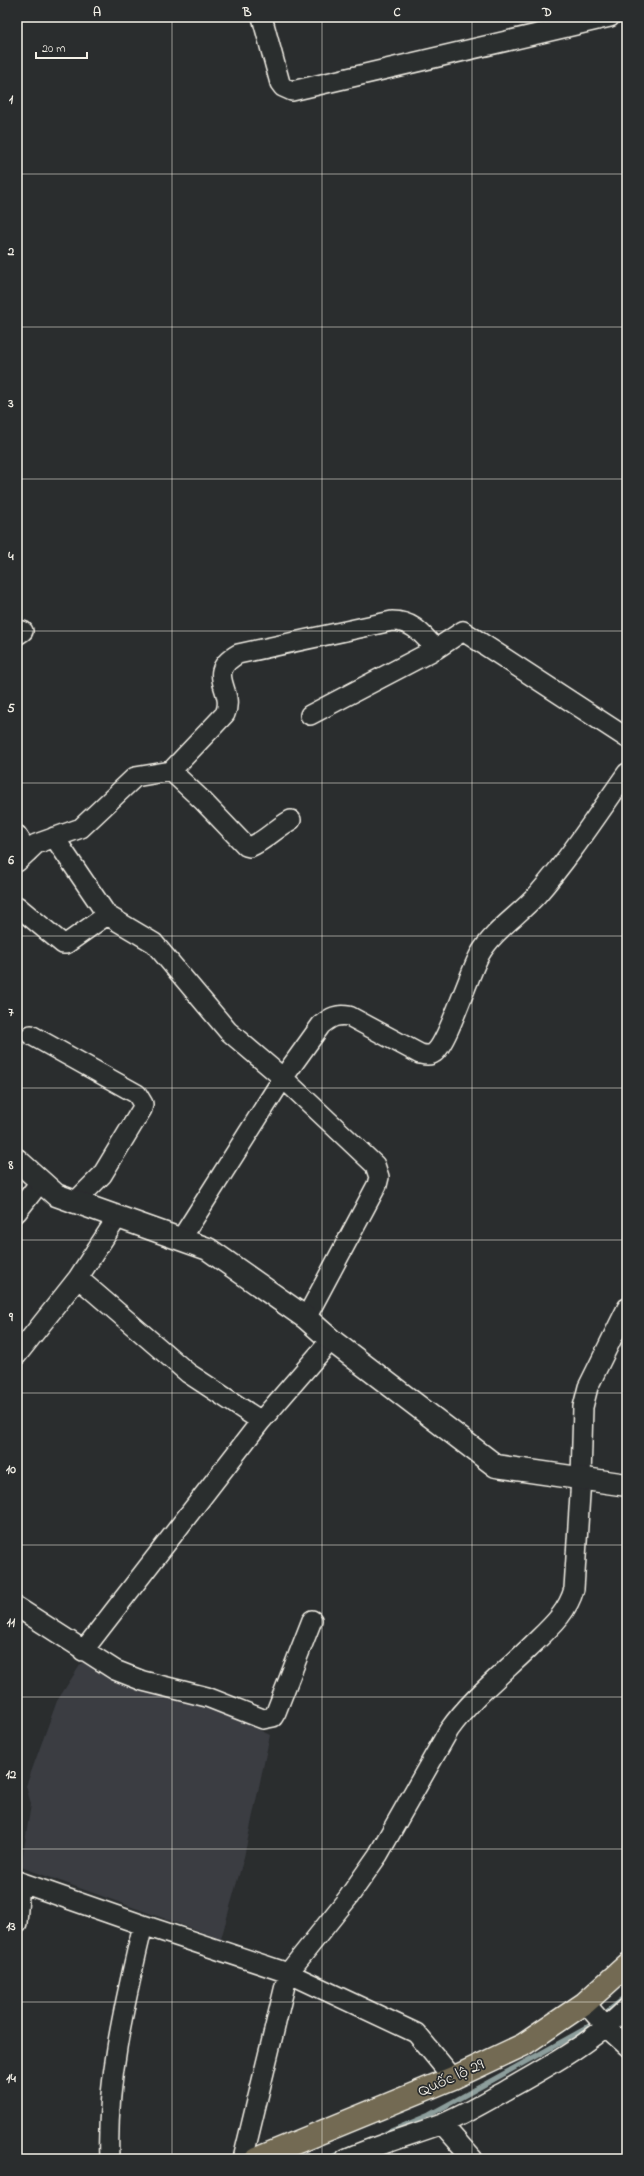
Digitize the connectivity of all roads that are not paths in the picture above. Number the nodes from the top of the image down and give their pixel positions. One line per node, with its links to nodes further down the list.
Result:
1 (262, 17): 2 (street)
2 (610, 17)
3 (436, 649): 4 (street); 5 (street); 6 (street)
4 (310, 715)
5 (627, 738)
6 (171, 771): 8 (street); 10 (street)
7 (627, 773): 15 (street)
8 (291, 820)
9 (17, 835): 11 (street)
10 (54, 837): 11 (street); 13 (street)
11 (22, 857)
12 (17, 906): 13 (street)
13 (107, 915): 15 (street)
14 (32, 1035): 18 (street)
15 (283, 1078): 21 (street); 24 (street)
16 (17, 1160): 17 (street)
17 (41, 1181): 18 (street); 19 (street)
18 (74, 1203): 20 (street)
19 (17, 1212)
20 (117, 1218): 21 (street); 22 (street)
21 (182, 1239): 24 (street)
22 (78, 1278): 26 (street); 27 (street)
23 (627, 1308): 28 (street)
24 (306, 1318): 25 (street)
25 (331, 1340): 27 (street); 28 (street)
26 (17, 1355)
27 (261, 1421): 32 (street)
28 (581, 1478): 29 (street); 37 (street)
29 (627, 1485)
30 (17, 1606): 32 (street)
31 (312, 1620): 32 (street)
32 (82, 1651)
33 (18, 1882): 34 (street); 35 (street)
34 (17, 1923)
35 (143, 1925): 37 (street); 43 (street)
36 (627, 1965): 39 (highway, Quốc lộ 29)
37 (288, 1972): 41 (street); 44 (street)
38 (627, 2008): 39 (street)
39 (595, 2015): 40 (street); 41 (highway, Quốc lộ 29); 42 (street)
40 (627, 2046)
41 (453, 2078): 45 (highway, Quốc lộ 29)
42 (442, 2124): 46 (street); 47 (street)
43 (109, 2159)
44 (243, 2159)
45 (256, 2159)
46 (345, 2159)
47 (473, 2159)

